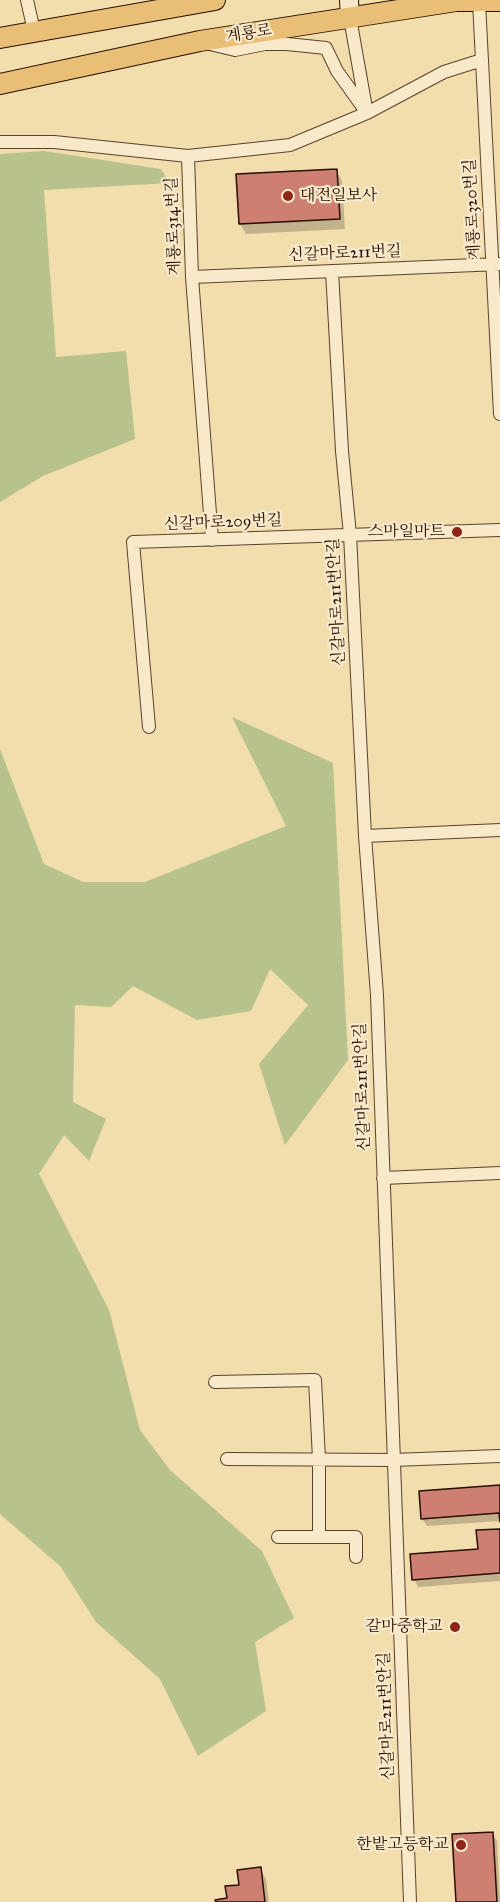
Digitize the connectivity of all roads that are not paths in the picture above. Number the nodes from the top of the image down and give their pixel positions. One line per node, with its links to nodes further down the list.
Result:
1 (27, 0): 6 (street)
2 (215, 0): 6 (main road)
3 (500, 1): 4 (main road, 계룡로)
4 (479, 2): 5 (main road, 계룡로); 9 (street, 계룡로320번길)
5 (349, 9): 8 (main road, 계룡로); 11 (street)
6 (34, 31): 7 (main road)
7 (0, 38)
8 (201, 41): 10 (main road, 계룡로); 11 (street)
9 (482, 60): 11 (street, 계룡로314번길); 14 (street, 계룡로320번길)
10 (0, 84)
11 (367, 113): 13 (street, 계룡로314번길)
12 (0, 142): 13 (street)
13 (188, 156): 16 (street, 계룡로314번길)
14 (496, 264): 15 (street, 신갈마로211번길); 17 (street, 계룡로320번길)
15 (332, 271): 16 (street, 신갈마로211번길); 19 (street, 신갈마로211번안길)
16 (192, 277): 20 (street, 계룡로314번길)
17 (500, 414)
18 (500, 531): 19 (street, 신갈마로209번길)
19 (350, 535): 20 (street, 신갈마로209번길); 23 (street, 신갈마로211번안길)
20 (213, 540): 21 (street, 신갈마로209번길)
21 (149, 727)
22 (500, 830): 23 (street)
23 (365, 836): 25 (street, 신갈마로211번안길)
24 (500, 1173): 25 (street)
25 (383, 1178): 30 (street, 신갈마로211번안길)
26 (215, 1382): 29 (street)
27 (500, 1456): 30 (street)
28 (227, 1459): 29 (street)
29 (319, 1459): 30 (street); 32 (street)
30 (393, 1460): 34 (street, 신갈마로211번안길)
31 (278, 1537): 32 (street)
32 (319, 1537): 33 (street)
33 (356, 1557)
34 (410, 1902)

